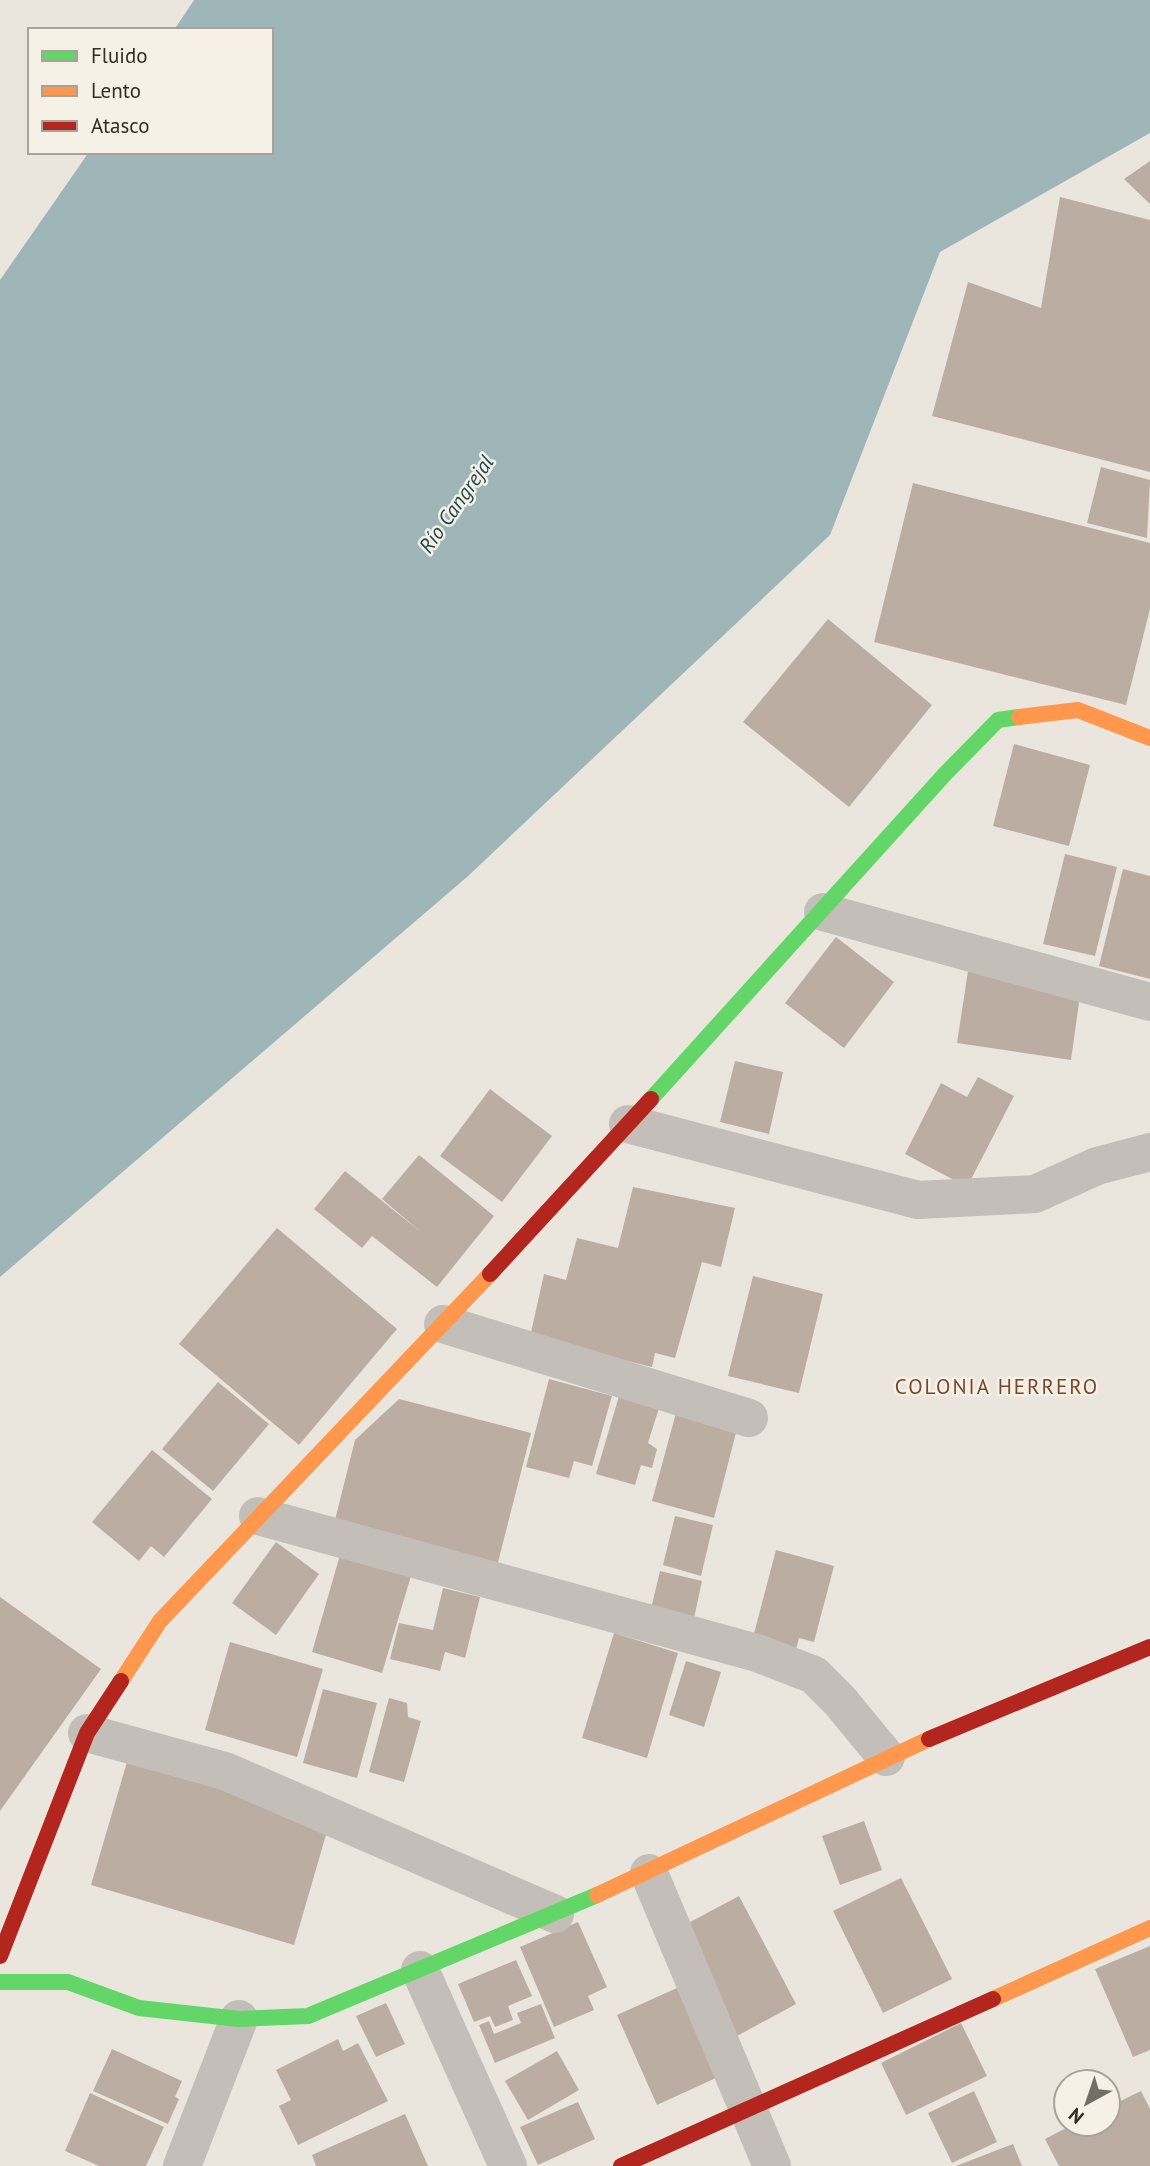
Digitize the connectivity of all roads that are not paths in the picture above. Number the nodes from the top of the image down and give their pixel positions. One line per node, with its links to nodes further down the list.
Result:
1 (1147, 731): 2 (street)
2 (823, 912): 3 (street); 4 (street)
3 (1150, 1002)
4 (628, 1124): 5 (street); 6 (street)
5 (1150, 1152)
6 (443, 1324): 7 (street); 8 (street)
7 (749, 1418)
8 (258, 1517): 10 (street); 11 (street)
9 (1150, 1647): 11 (street)
10 (86, 1733): 13 (street); 15 (street)
11 (886, 1757): 12 (street)
12 (649, 1873): 13 (street); 19 (street)
13 (555, 1914): 16 (street)
14 (1150, 1928): 19 (street)
15 (0, 1956)
16 (420, 1970): 18 (street); 21 (street)
17 (0, 1982): 18 (street)
18 (239, 2019): 20 (street)
19 (750, 2108): 22 (street); 23 (street)
20 (182, 2166)
21 (508, 2166)
22 (621, 2166)
23 (772, 2166)

